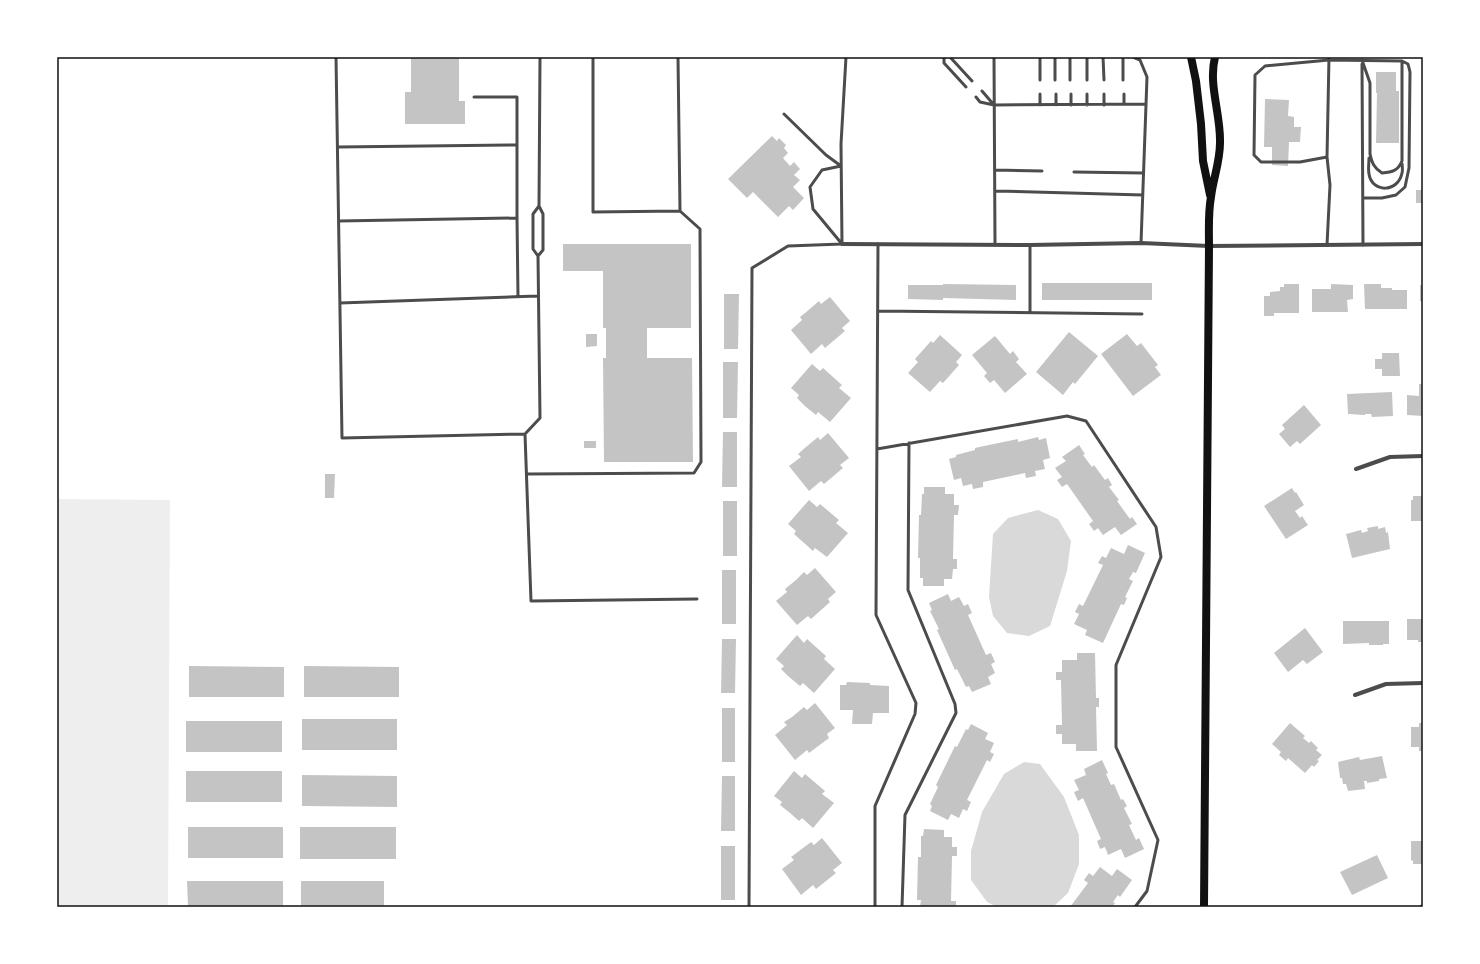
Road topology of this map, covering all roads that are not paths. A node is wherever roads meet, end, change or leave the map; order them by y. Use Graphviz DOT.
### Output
graph roads {
  1 [pos="336,57"];
  2 [pos="540,57"];
  3 [pos="593,57"];
  4 [pos="678,57"];
  5 [pos="846,57"];
  6 [pos="944,57"];
  7 [pos="950,57"];
  8 [pos="994,57"];
  9 [pos="1040,57"];
  10 [pos="1055,57"];
  11 [pos="1070,57"];
  12 [pos="1087,57"];
  13 [pos="1103,57"];
  14 [pos="1123,57"];
  15 [pos="1133,57"];
  16 [pos="1191,57"];
  17 [pos="1215,57"];
  18 [pos="1329,58"];
  19 [pos="1346,58"];
  20 [pos="1362,60"];
  21 [pos="1402,61"];
  22 [pos="1040,80"];
  23 [pos="1056,80"];
  24 [pos="1070,80"];
  25 [pos="1087,80"];
  26 [pos="1104,80"];
  27 [pos="1123,80"];
  28 [pos="972,81"];
  29 [pos="966,87"];
  30 [pos="982,91"];
  31 [pos="1040,94"];
  32 [pos="1056,94"];
  33 [pos="1070,94"];
  34 [pos="1087,94"];
  35 [pos="1104,94"];
  36 [pos="1124,94"];
  37 [pos="474,97"];
  38 [pos="976,97"];
  39 [pos="1124,104"];
  40 [pos="1146,104"];
  41 [pos="994,105"];
  42 [pos="1040,105"];
  43 [pos="1056,105"];
  44 [pos="1071,105"];
  45 [pos="1087,105"];
  46 [pos="1104,105"];
  47 [pos="784,114"];
  48 [pos="517,145"];
  49 [pos="338,147"];
  50 [pos="1370,154"];
  51 [pos="1327,156"];
  52 [pos="1402,161"];
  53 [pos="841,166"];
  54 [pos="995,170"];
  55 [pos="1042,171"];
  56 [pos="1074,172"];
  57 [pos="1144,173"];
  58 [pos="995,191"];
  59 [pos="1143,195"];
  60 [pos="1210,198"];
  61 [pos="1363,198"];
  62 [pos="539,206"];
  63 [pos="680,211"];
  64 [pos="517,218"];
  65 [pos="339,221"];
  66 [pos="1141,243"];
  67 [pos="842,244"];
  68 [pos="878,244"];
  69 [pos="1423,244"];
  70 [pos="995,245"];
  71 [pos="1030,245"];
  72 [pos="1327,245"];
  73 [pos="1363,245"];
  74 [pos="1209,246"];
  75 [pos="538,256"];
  76 [pos="538,296"];
  77 [pos="518,297"];
  78 [pos="340,303"];
  79 [pos="878,311"];
  80 [pos="1030,312"];
  81 [pos="1142,314"];
  82 [pos="525,434"];
  83 [pos="909,443"];
  84 [pos="877,449"];
  85 [pos="1423,456"];
  86 [pos="1356,469"];
  87 [pos="527,474"];
  88 [pos="697,599"];
  89 [pos="1423,683"];
  90 [pos="1355,695"];
  91 [pos="749,907"];
  92 [pos="875,907"];
  93 [pos="902,907"];
  94 [pos="1135,907"];
  95 [pos="1204,907"];
  1 -- 49 [label="lane"];
  2 -- 62 [label="lane"];
  3 -- 63 [label="lane"];
  4 -- 63 [label="lane"];
  5 -- 53 [label="lane"];
  6 -- 29 [label="lane"];
  7 -- 28 [label="lane"];
  8 -- 41 [label="lane"];
  9 -- 22 [label="lane"];
  10 -- 23 [label="lane"];
  11 -- 24 [label="lane"];
  12 -- 25 [label="lane"];
  13 -- 26 [label="lane"];
  14 -- 27 [label="lane"];
  15 -- 40 [label="lane"];
  16 -- 60 [label="main road"];
  17 -- 60 [label="main road"];
  18 -- 19 [label="lane"];
  18 -- 51 [label="lane"];
  18 -- 51 [label="lane"];
  19 -- 20 [label="lane"];
  20 -- 21 [label="lane"];
  20 -- 50 [label="lane"];
  20 -- 61 [label="lane"];
  21 -- 52 [label="lane"];
  21 -- 61 [label="lane"];
  30 -- 41 [label="lane"];
  31 -- 42 [label="lane"];
  32 -- 43 [label="lane"];
  33 -- 44 [label="lane"];
  34 -- 45 [label="lane"];
  35 -- 46 [label="lane"];
  36 -- 39 [label="lane"];
  37 -- 48 [label="lane"];
  38 -- 41 [label="lane"];
  39 -- 40 [label="lane"];
  39 -- 46 [label="lane"];
  40 -- 57 [label="lane"];
  41 -- 42 [label="lane"];
  41 -- 54 [label="lane"];
  42 -- 43 [label="lane"];
  43 -- 44 [label="lane"];
  44 -- 45 [label="lane"];
  45 -- 46 [label="lane"];
  47 -- 53 [label="lane"];
  48 -- 49 [label="lane"];
  48 -- 64 [label="lane"];
  49 -- 65 [label="lane"];
  50 -- 52 [label="lane"];
  50 -- 52 [label="lane"];
  51 -- 72 [label="lane"];
  53 -- 67 [label="lane"];
  53 -- 67 [label="lane"];
  54 -- 55 [label="lane"];
  54 -- 58 [label="lane"];
  56 -- 57 [label="lane"];
  57 -- 59 [label="lane"];
  58 -- 59 [label="lane"];
  58 -- 70 [label="lane"];
  59 -- 66 [label="lane"];
  60 -- 74 [label="main road"];
  61 -- 73 [label="lane"];
  62 -- 75 [label="lane"];
  62 -- 75 [label="lane"];
  63 -- 87 [label="lane"];
  64 -- 65 [label="lane"];
  64 -- 77 [label="lane"];
  65 -- 78 [label="lane"];
  66 -- 71 [label="street"];
  66 -- 74 [label="street"];
  67 -- 68 [label="street"];
  67 -- 91 [label="lane"];
  68 -- 70 [label="street"];
  68 -- 79 [label="lane"];
  69 -- 73 [label="street"];
  70 -- 71 [label="street"];
  71 -- 80 [label="lane"];
  72 -- 73 [label="street"];
  72 -- 74 [label="street"];
  74 -- 95 [label="main road"];
  75 -- 76 [label="lane"];
  76 -- 77 [label="lane"];
  76 -- 82 [label="lane"];
  77 -- 78 [label="lane"];
  78 -- 82 [label="lane"];
  79 -- 80 [label="lane"];
  79 -- 84 [label="lane"];
  80 -- 81 [label="lane"];
  82 -- 87 [label="lane"];
  83 -- 84 [label="lane"];
  83 -- 93 [label="lane"];
  83 -- 94 [label="lane"];
  84 -- 92 [label="lane"];
  85 -- 86 [label="street"];
  87 -- 88 [label="lane"];
  89 -- 90 [label="street"];
}
